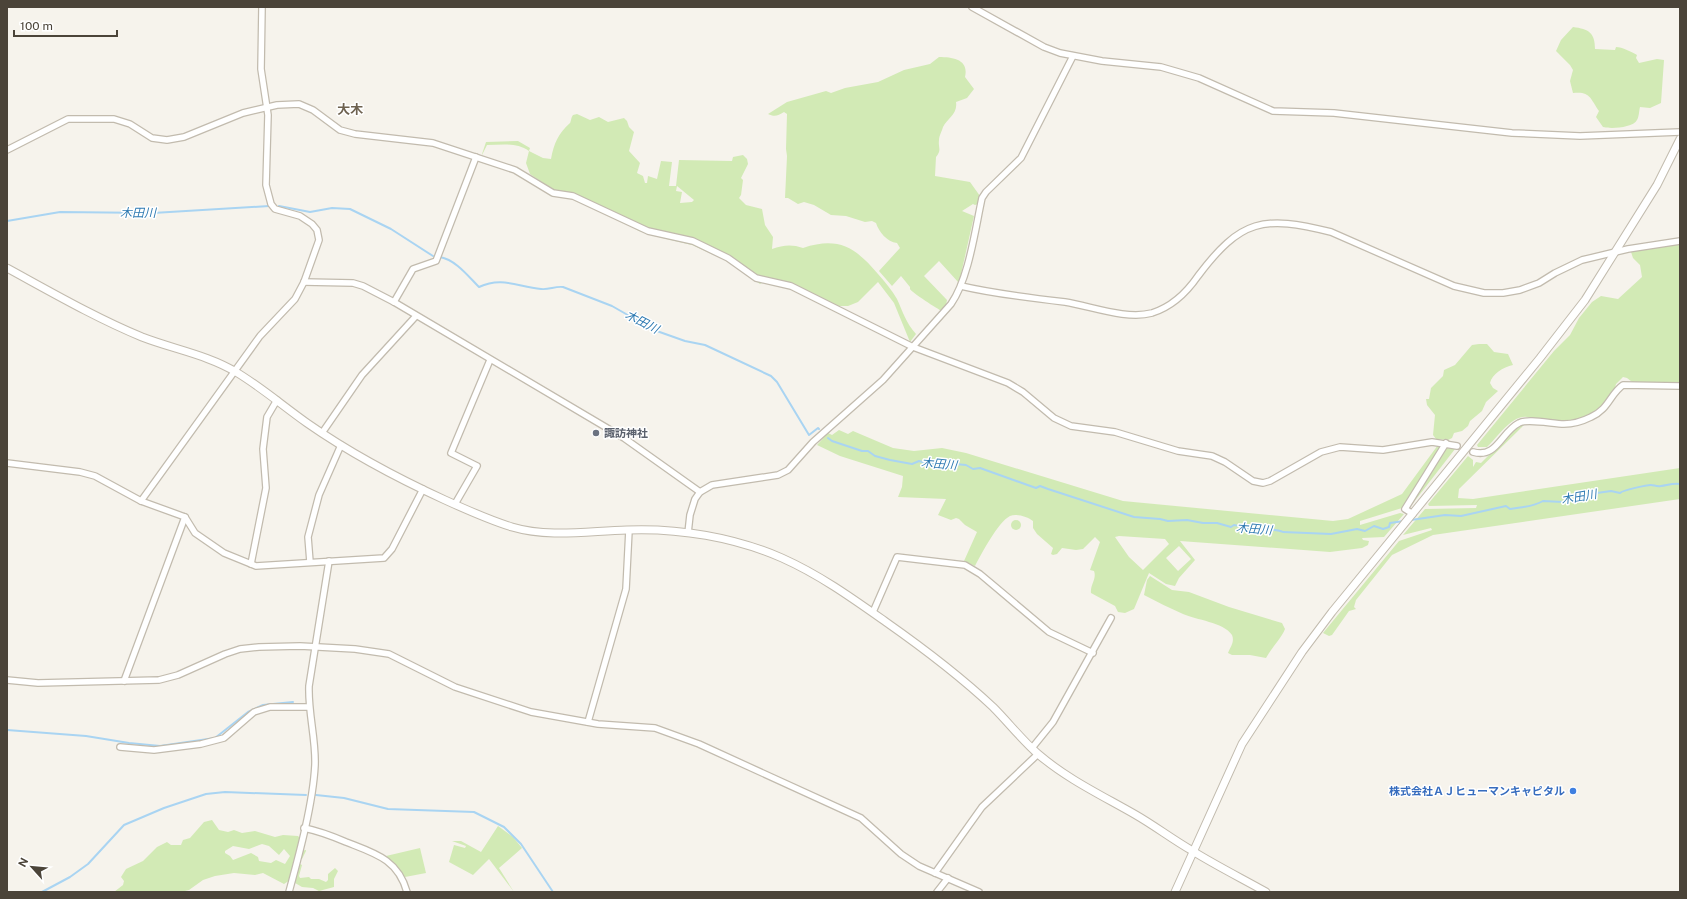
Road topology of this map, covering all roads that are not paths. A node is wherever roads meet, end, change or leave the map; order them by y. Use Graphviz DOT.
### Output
graph roads {
  1 [pos="262,7"];
  2 [pos="972,7"];
  3 [pos="1073,56"];
  4 [pos="267,107"];
  5 [pos="1680,132"];
  6 [pos="1680,139"];
  7 [pos="7,150"];
  8 [pos="476,157"];
  9 [pos="1680,241"];
  10 [pos="1617,252"];
  11 [pos="7,268"];
  12 [pos="304,282"];
  13 [pos="960,286"];
  14 [pos="394,302"];
  15 [pos="416,316"];
  16 [pos="913,347"];
  17 [pos="490,360"];
  18 [pos="235,372"];
  19 [pos="1680,386"];
  20 [pos="276,400"];
  21 [pos="322,433"];
  22 [pos="1446,443"];
  23 [pos="341,445"];
  24 [pos="1457,446"];
  25 [pos="1473,452"];
  26 [pos="7,463"];
  27 [pos="423,489"];
  28 [pos="700,492"];
  29 [pos="140,500"];
  30 [pos="455,504"];
  31 [pos="1412,514"];
  32 [pos="186,517"];
  33 [pos="629,530"];
  34 [pos="688,533"];
  35 [pos="329,561"];
  36 [pos="310,562"];
  37 [pos="251,564"];
  38 [pos="873,612"];
  39 [pos="1111,618"];
  40 [pos="314,646"];
  41 [pos="1093,653"];
  42 [pos="7,680"];
  43 [pos="124,681"];
  44 [pos="308,707"];
  45 [pos="588,722"];
  46 [pos="120,747"];
  47 [pos="1032,748"];
  48 [pos="1038,754"];
  49 [pos="304,828"];
  50 [pos="1193,852"];
  51 [pos="935,873"];
  52 [pos="948,878"];
  53 [pos="289,892"];
  54 [pos="407,892"];
  55 [pos="936,892"];
  56 [pos="978,892"];
  57 [pos="1175,892"];
  58 [pos="1266,892"];
  1 -- 4 [label="street"];
  2 -- 3 [label="street"];
  3 -- 5 [label="street"];
  3 -- 13 [label="street"];
  4 -- 7 [label="street"];
  4 -- 8 [label="street"];
  4 -- 12 [label="street"];
  6 -- 10 [label="street"];
  8 -- 14 [label="street"];
  8 -- 16 [label="street"];
  9 -- 10 [label="street"];
  10 -- 13 [label="street"];
  10 -- 31 [label="street"];
  11 -- 18 [label="street"];
  12 -- 14 [label="street"];
  12 -- 18 [label="street"];
  13 -- 16 [label="street"];
  14 -- 15 [label="street"];
  15 -- 17 [label="street"];
  15 -- 21 [label="street"];
  16 -- 22 [label="street"];
  16 -- 28 [label="street"];
  17 -- 28 [label="street"];
  17 -- 30 [label="street"];
  18 -- 20 [label="street"];
  18 -- 29 [label="street"];
  19 -- 25 [label="street"];
  20 -- 21 [label="street"];
  20 -- 37 [label="street"];
  21 -- 23 [label="street"];
  22 -- 24 [label="street"];
  22 -- 31 [label="street"];
  23 -- 27 [label="street"];
  23 -- 36 [label="street"];
  26 -- 29 [label="street"];
  27 -- 30 [label="street"];
  27 -- 35 [label="street"];
  28 -- 34 [label="street"];
  29 -- 32 [label="street"];
  30 -- 33 [label="street"];
  31 -- 50 [label="street"];
  32 -- 37 [label="street"];
  32 -- 43 [label="street"];
  33 -- 34 [label="street"];
  33 -- 45 [label="street"];
  34 -- 38 [label="street"];
  35 -- 36 [label="street"];
  35 -- 40 [label="street"];
  36 -- 37 [label="street"];
  38 -- 41 [label="street"];
  38 -- 47 [label="street"];
  39 -- 41 [label="street"];
  40 -- 43 [label="street"];
  40 -- 44 [label="street"];
  40 -- 45 [label="street"];
  41 -- 47 [label="street"];
  42 -- 43 [label="street"];
  44 -- 46 [label="street"];
  44 -- 49 [label="street"];
  45 -- 51 [label="street"];
  47 -- 48 [label="street"];
  48 -- 50 [label="street"];
  48 -- 51 [label="street"];
  49 -- 53 [label="street"];
  49 -- 54 [label="street"];
  50 -- 57 [label="street"];
  50 -- 58 [label="street"];
  51 -- 52 [label="street"];
  52 -- 55 [label="street"];
  52 -- 56 [label="street"];
}
